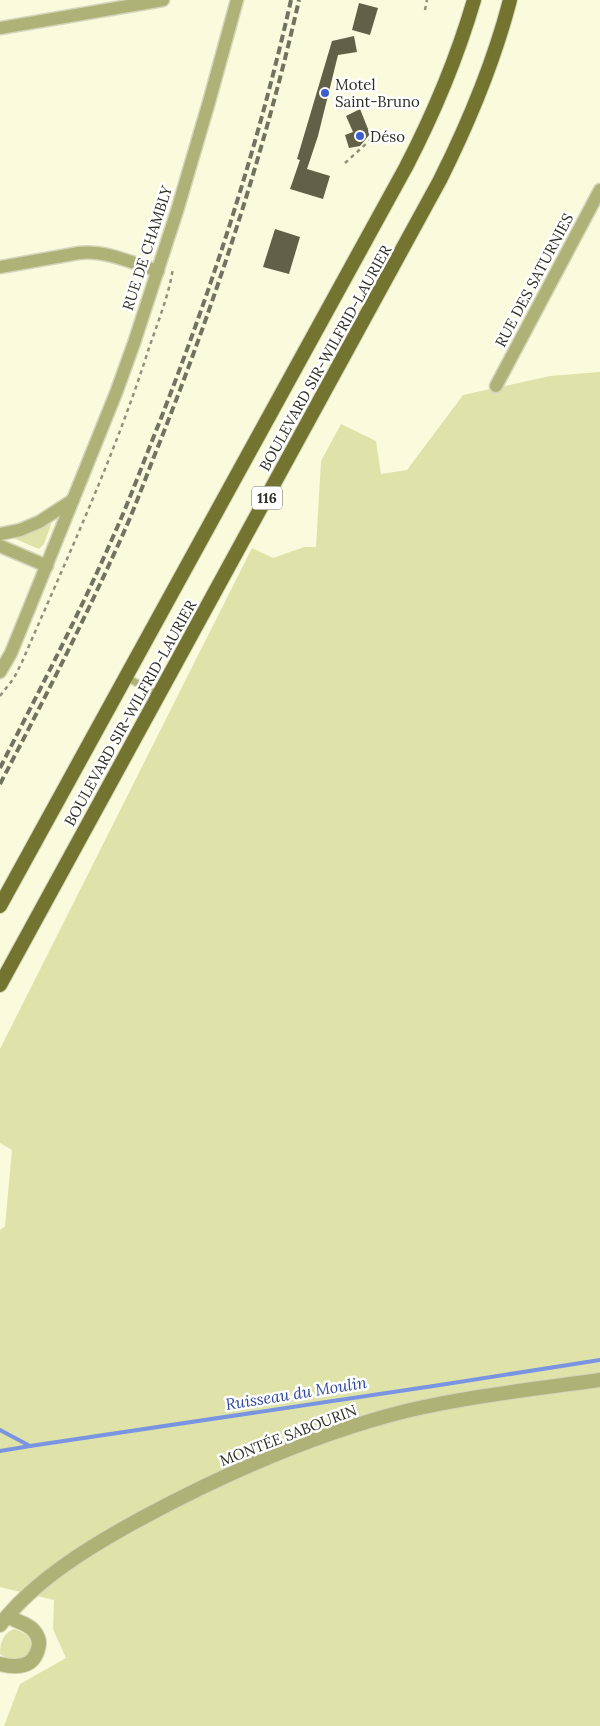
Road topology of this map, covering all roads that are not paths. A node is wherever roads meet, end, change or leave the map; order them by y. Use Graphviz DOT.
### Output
graph roads {
  1 [pos="163,0"];
  2 [pos="236,0"];
  3 [pos="474,0"];
  4 [pos="510,0"];
  5 [pos="0,28"];
  6 [pos="600,190"];
  7 [pos="0,267"];
  8 [pos="158,271"];
  9 [pos="496,386"];
  10 [pos="73,500"];
  11 [pos="0,534"];
  12 [pos="0,546"];
  13 [pos="47,566"];
  14 [pos="0,672"];
  15 [pos="126,676"];
  16 [pos="159,695"];
  17 [pos="0,906"];
  18 [pos="0,985"];
  19 [pos="600,1380"];
  20 [pos="4,1621"];
  21 [pos="0,1664"];
  1 -- 5 [label="street"];
  2 -- 8 [label="street, RUE DE CHAMBLY"];
  3 -- 15 [label="main road, BOULEVARD SIR-WILFRID-LAURIER / 116"];
  4 -- 16 [label="main road, BOULEVARD SIR-WILFRID-LAURIER / 116"];
  6 -- 9 [label="street, RUE DES SATURNIES"];
  7 -- 8 [label="street"];
  8 -- 10 [label="street, RUE DE CHAMBLY"];
  10 -- 11 [label="street"];
  10 -- 13 [label="street, RUE DE CHAMBLY"];
  12 -- 13 [label="street"];
  13 -- 14 [label="street, RUE DE CHAMBLY"];
  15 -- 16 [label="lane"];
  15 -- 17 [label="main road, BOULEVARD SIR-WILFRID-LAURIER / 116"];
  16 -- 18 [label="main road, BOULEVARD SIR-WILFRID-LAURIER / 116"];
  19 -- 20 [label="street, MONTÉE SABOURIN"];
  20 -- 21 [label="street"];
}
